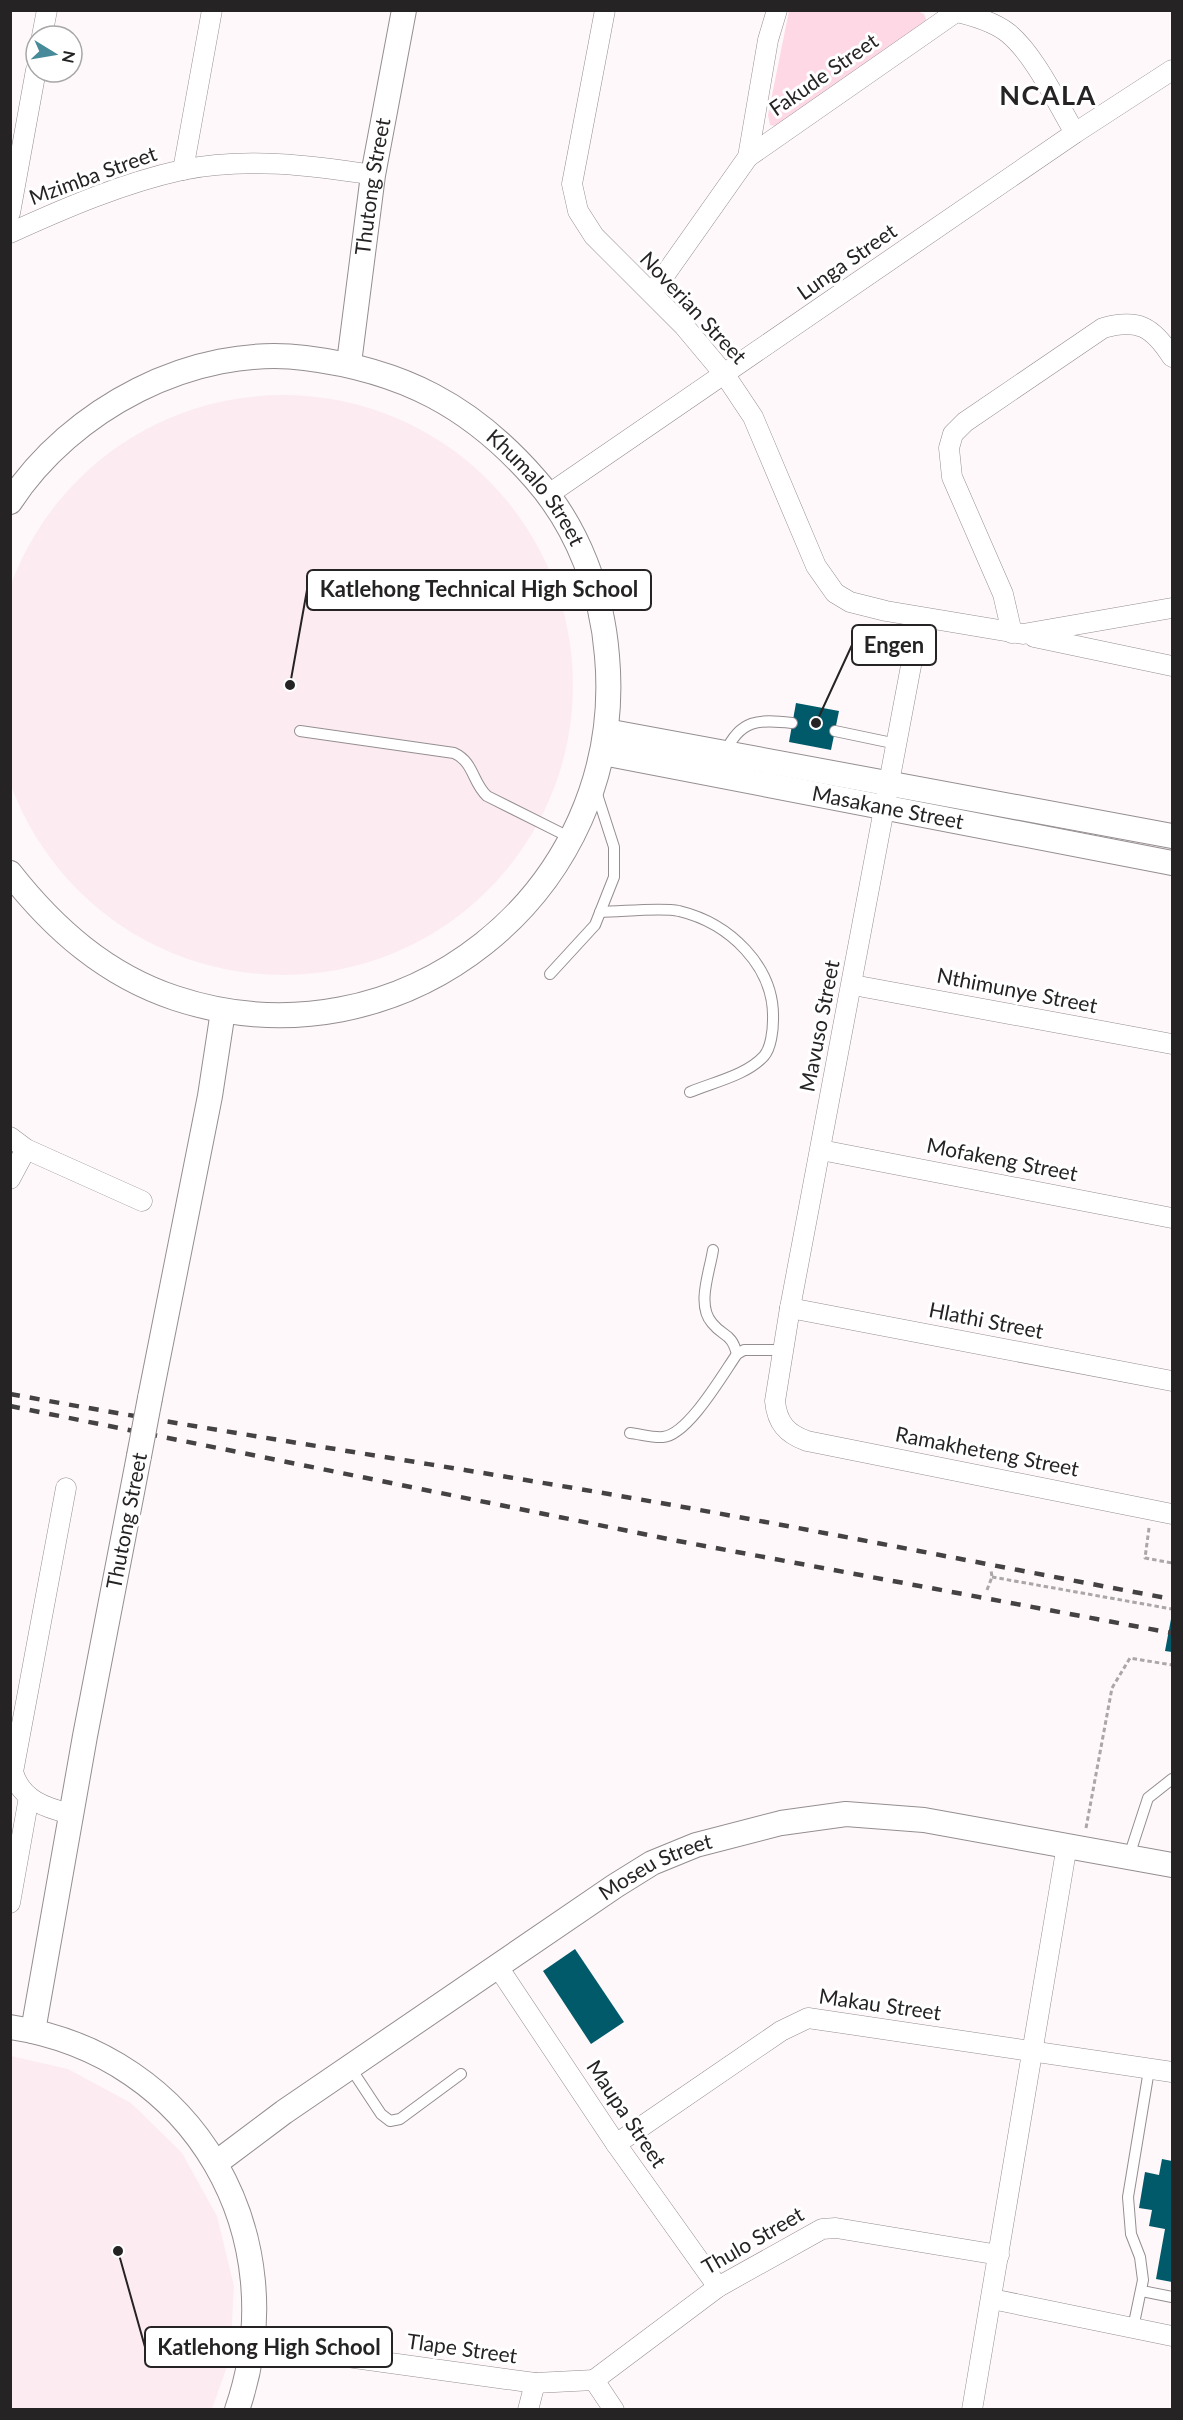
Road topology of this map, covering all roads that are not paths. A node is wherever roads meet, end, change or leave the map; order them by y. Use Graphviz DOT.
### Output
graph roads {
  1 [pos="212,10"];
  2 [pos="404,10"];
  3 [pos="605,10"];
  4 [pos="777,10"];
  5 [pos="952,11"];
  6 [pos="1173,70"];
  7 [pos="33,84"];
  8 [pos="1075,133"];
  9 [pos="748,157"];
  10 [pos="183,170"];
  11 [pos="373,176"];
  12 [pos="10,213"];
  13 [pos="10,234"];
  14 [pos="652,293"];
  15 [pos="1173,357"];
  16 [pos="349,363"];
  17 [pos="725,375"];
  18 [pos="549,494"];
  19 [pos="10,502"];
  20 [pos="1173,608"];
  21 [pos="920,618"];
  22 [pos="1018,633"];
  23 [pos="1173,666"];
  24 [pos="792,723"];
  25 [pos="300,731"];
  26 [pos="835,731"];
  27 [pos="605,742"];
  28 [pos="897,744"];
  29 [pos="725,753"];
  30 [pos="890,784"];
  31 [pos="594,785"];
  32 [pos="885,809"];
  33 [pos="1173,836"];
  34 [pos="572,839"];
  35 [pos="1173,863"];
  36 [pos="11,874"];
  37 [pos="600,912"];
  38 [pos="550,974"];
  39 [pos="853,985"];
  40 [pos="223,1011"];
  41 [pos="1173,1044"];
  42 [pos="690,1092"];
  43 [pos="18,1143"];
  44 [pos="821,1150"];
  45 [pos="10,1179"];
  46 [pos="142,1201"];
  47 [pos="1173,1218"];
  48 [pos="713,1250"];
  49 [pos="790,1308"];
  50 [pos="783,1350"];
  51 [pos="737,1354"];
  52 [pos="1173,1381"];
  53 [pos="630,1433"];
  54 [pos="793,1436"];
  55 [pos="66,1488"];
  56 [pos="1173,1514"];
  57 [pos="1173,1779"];
  58 [pos="28,1797"];
  59 [pos="71,1814"];
  60 [pos="1075,1847"];
  61 [pos="1129,1856"];
  62 [pos="1173,1864"];
  63 [pos="10,1903"];
  64 [pos="498,1967"];
  65 [pos="22,2029"];
  66 [pos="1033,2053"];
  67 [pos="350,2067"];
  68 [pos="1149,2070"];
  69 [pos="1173,2072"];
  70 [pos="460,2074"];
  71 [pos="616,2144"];
  72 [pos="216,2163"];
  73 [pos="999,2255"];
  74 [pos="718,2287"];
  75 [pos="1142,2291"];
  76 [pos="1173,2297"];
  77 [pos="992,2299"];
  78 [pos="1133,2328"];
  79 [pos="1173,2336"];
  80 [pos="253,2344"];
  81 [pos="594,2380"];
  82 [pos="535,2383"];
  83 [pos="237,2409"];
  84 [pos="528,2409"];
  85 [pos="614,2409"];
  86 [pos="972,2409"];
  1 -- 10 [label="street"];
  2 -- 11 [label="street, Thutong Street"];
  3 -- 14 [label="street, Noverian Street"];
  4 -- 9 [label="street, Fakude Street"];
  5 -- 8 [label="street, Fakude Street"];
  5 -- 9 [label="street, Fakude Street"];
  6 -- 8 [label="street, Lunga Street"];
  7 -- 12 [label="street"];
  8 -- 17 [label="street, Lunga Street"];
  9 -- 14 [label="street, Fakude Street"];
  10 -- 11 [label="street, Mzimba Street"];
  10 -- 13 [label="street, Mzimba Street"];
  11 -- 16 [label="street, Thutong Street"];
  14 -- 17 [label="street, Noverian Street"];
  15 -- 22 [label="street"];
  16 -- 18 [label="street, Khumalo Street"];
  16 -- 19 [label="street, Khumalo Street"];
  17 -- 18 [label="street, Lunga Street"];
  17 -- 21 [label="street, Noverian Street"];
  18 -- 27 [label="street, Khumalo Street"];
  20 -- 22 [label="street"];
  21 -- 22 [label="street, Noverian Street"];
  21 -- 28 [label="street, Mavuso Street"];
  22 -- 23 [label="street, Noverian Street"];
  24 -- 29 [label="lane"];
  25 -- 34 [label="lane"];
  26 -- 28 [label="lane"];
  27 -- 29 [label="street, Masakane Street"];
  27 -- 31 [label="street, Khumalo Street"];
  27 -- 32 [label="street, Masakane Street"];
  28 -- 30 [label="street, Mavuso Street"];
  29 -- 30 [label="street, Masakane Street"];
  30 -- 32 [label="street, Mavuso Street"];
  30 -- 33 [label="street, Masakane Street"];
  31 -- 34 [label="street, Khumalo Street"];
  31 -- 37 [label="lane"];
  32 -- 35 [label="street, Masakane Street"];
  32 -- 39 [label="street, Mavuso Street"];
  34 -- 40 [label="street, Khumalo Street"];
  36 -- 40 [label="street, Khumalo Street"];
  37 -- 38 [label="lane"];
  37 -- 42 [label="lane"];
  39 -- 41 [label="street, Nthimunye Street"];
  39 -- 44 [label="street, Mavuso Street"];
  40 -- 59 [label="street, Thutong Street, bridge"];
  43 -- 45 [label="street"];
  43 -- 46 [label="street"];
  44 -- 47 [label="street, Mofakeng Street"];
  44 -- 49 [label="street, Mavuso Street"];
  48 -- 51 [label="lane"];
  49 -- 50 [label="street, Mavuso Street"];
  49 -- 52 [label="street, Hlathi Street"];
  50 -- 51 [label="lane"];
  50 -- 54 [label="street, Mavuso Street"];
  51 -- 53 [label="lane"];
  54 -- 56 [label="street, Ramakheteng Street"];
  55 -- 58 [label="street"];
  57 -- 61 [label="lane"];
  58 -- 59 [label="street"];
  58 -- 63 [label="street"];
  59 -- 65 [label="street, Thutong Street"];
  60 -- 61 [label="street, Moseu Street"];
  60 -- 64 [label="street, Moseu Street"];
  60 -- 66 [label="street"];
  61 -- 62 [label="street, Moseu Street"];
  64 -- 67 [label="street, Moseu Street"];
  64 -- 71 [label="street, Maupa Street"];
  65 -- 72 [label="street"];
  66 -- 68 [label="street, Makau Street"];
  66 -- 71 [label="street, Makau Street"];
  66 -- 73 [label="street"];
  67 -- 70 [label="lane"];
  67 -- 72 [label="street, Moseu Street"];
  68 -- 69 [label="street, Makau Street"];
  68 -- 75 [label="lane"];
  71 -- 74 [label="street, Maupa Street"];
  72 -- 80 [label="street"];
  73 -- 74 [label="street, Thulo Street"];
  73 -- 77 [label="street"];
  74 -- 81 [label="street, Thulo Street"];
  75 -- 76 [label="lane"];
  75 -- 78 [label="lane"];
  77 -- 78 [label="street"];
  77 -- 86 [label="street"];
  78 -- 79 [label="street"];
  80 -- 82 [label="street, Tlape Street"];
  80 -- 83 [label="street"];
  81 -- 82 [label="street, Tlape Street"];
  81 -- 85 [label="street"];
  82 -- 84 [label="street"];
}
